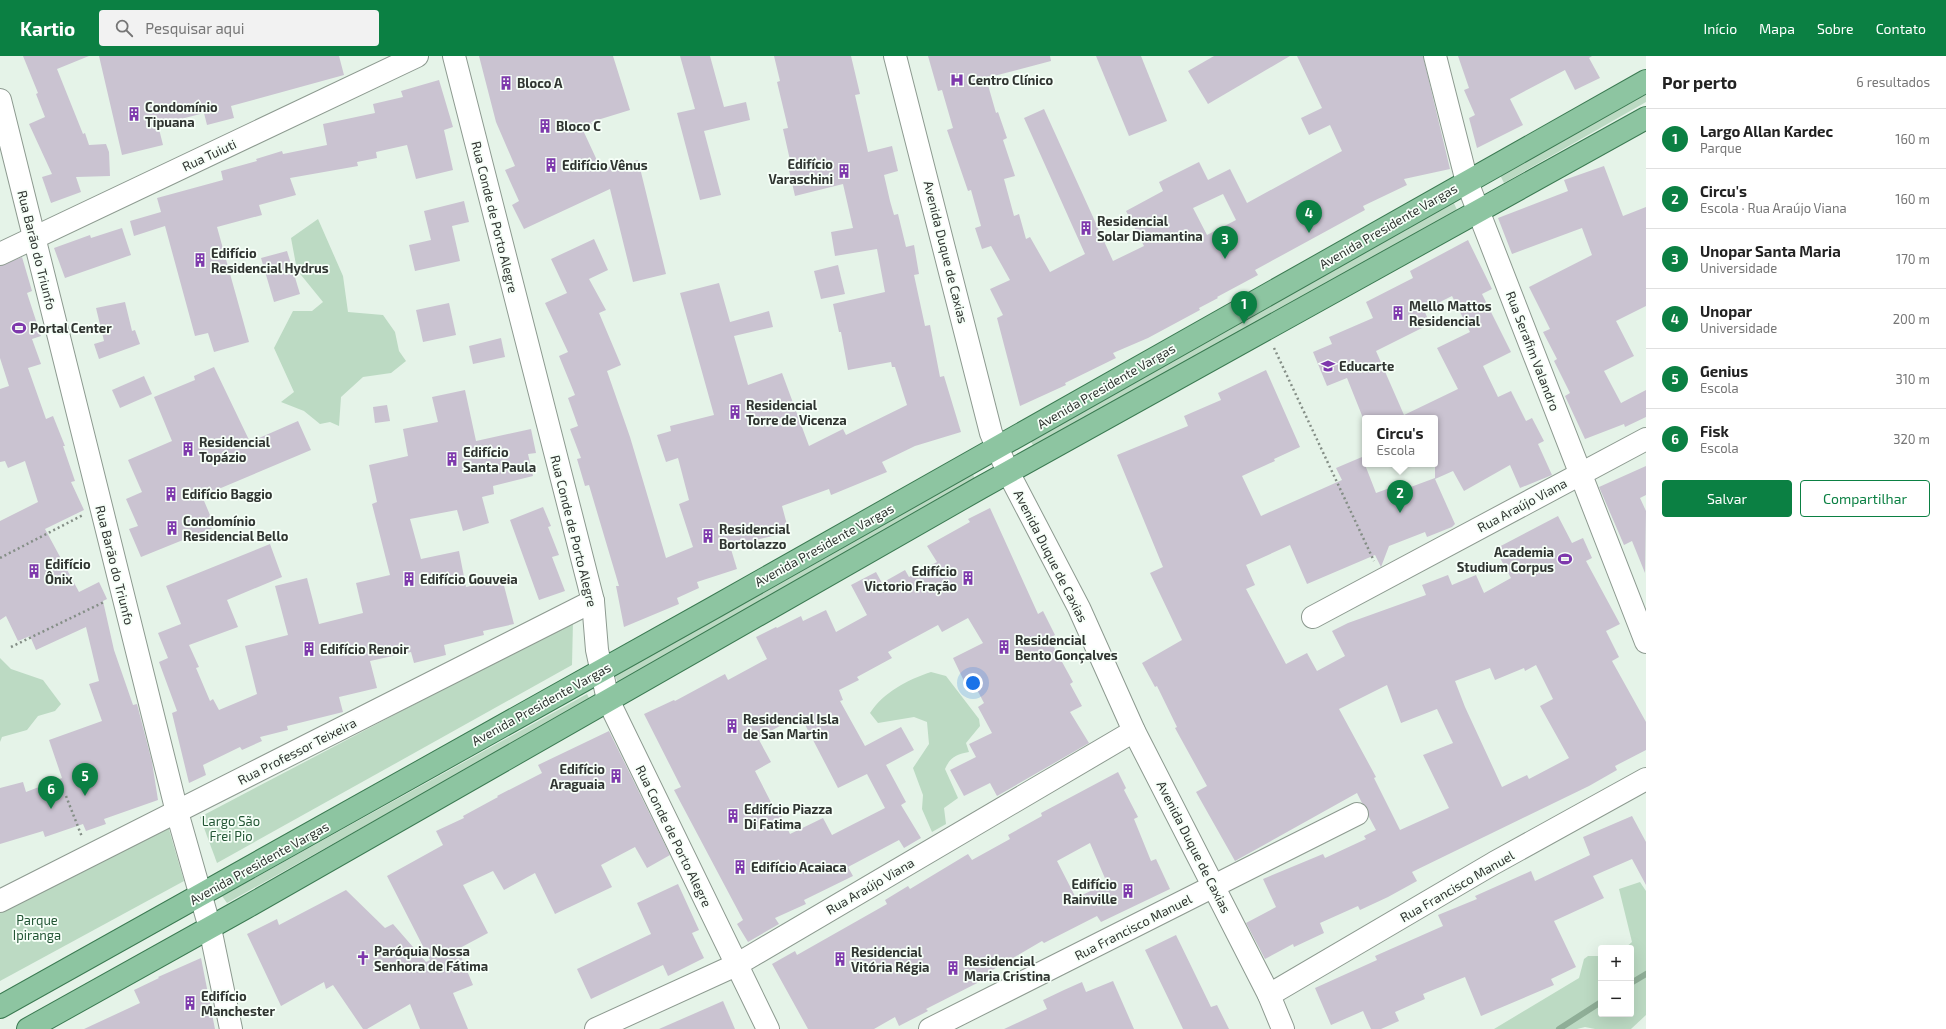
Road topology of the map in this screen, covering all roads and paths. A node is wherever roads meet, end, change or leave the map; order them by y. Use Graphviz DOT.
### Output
graph roads {
  1 [pos="417,56"];
  2 [pos="454,56"];
  3 [pos="895,56"];
  4 [pos="1435,56"];
  5 [pos="1646,81"];
  6 [pos="0,100"];
  7 [pos="1646,118"];
  8 [pos="1467,182"];
  9 [pos="1478,211"];
  10 [pos="34,238"];
  11 [pos="0,254"];
  12 [pos="1265,329"];
  13 [pos="1646,439"];
  14 [pos="997,448"];
  15 [pos="1008,472"];
  16 [pos="1580,474"];
  17 [pos="89,512"];
  18 [pos="0,558"];
  19 [pos="1382,580"];
  20 [pos="110,599"];
  21 [pos="593,601"];
  22 [pos="1313,617"];
  23 [pos="1646,642"];
  24 [pos="11,647"];
  25 [pos="602,670"];
  26 [pos="608,700"];
  27 [pos="1134,731"];
  28 [pos="1646,779"];
  29 [pos="66,796"];
  30 [pos="177,812"];
  31 [pos="1358,814"];
  32 [pos="84,842"];
  33 [pos="1214,886"];
  34 [pos="201,896"];
  35 [pos="0,901"];
  36 [pos="210,928"];
  37 [pos="736,965"];
  38 [pos="1269,995"];
  39 [pos="0,1007"];
  40 [pos="597,1028"];
  41 [pos="28,1029"];
  42 [pos="230,1029"];
  43 [pos="768,1029"];
  44 [pos="930,1029"];
  45 [pos="1283,1029"];
  1 -- 10 [label="street, Rua Tuiuti"];
  2 -- 21 [label="street, Rua Conde de Porto Alegre"];
  3 -- 14 [label="street, Avenida Duque de Caxias"];
  4 -- 8 [label="street, Rua Serafim Valandro"];
  5 -- 8 [label="main road, Avenida Presidente Vargas"];
  6 -- 10 [label="street, Rua Barão do Triunfo"];
  7 -- 9 [label="main road, Avenida Presidente Vargas"];
  8 -- 9 [label="street, Rua Serafim Valandro"];
  8 -- 14 [label="main road, Avenida Presidente Vargas"];
  9 -- 12 [label="main road, Avenida Presidente Vargas"];
  9 -- 16 [label="street, Rua Serafim Valandro"];
  10 -- 11 [label="street, Rua Tuiuti"];
  10 -- 30 [label="street, Rua Barão do Triunfo"];
  12 -- 15 [label="main road, Avenida Presidente Vargas"];
  12 -- 19 [label="path"];
  13 -- 16 [label="street, Rua Araújo Viana"];
  14 -- 15 [label="street, Avenida Duque de Caxias"];
  14 -- 25 [label="main road, Avenida Presidente Vargas"];
  15 -- 26 [label="main road, Avenida Presidente Vargas"];
  15 -- 27 [label="street, Avenida Duque de Caxias"];
  16 -- 19 [label="street, Rua Araújo Viana"];
  16 -- 23 [label="street, Rua Serafim Valandro"];
  17 -- 18 [label="path"];
  19 -- 22 [label="street, Rua Araújo Viana"];
  20 -- 24 [label="path"];
  21 -- 25 [label="street, Rua Conde de Porto Alegre"];
  21 -- 30 [label="street, Rua Professor Teixeira"];
  25 -- 26 [label="street, Rua Conde de Porto Alegre"];
  25 -- 34 [label="main road, Avenida Presidente Vargas"];
  26 -- 36 [label="main road, Avenida Presidente Vargas"];
  26 -- 37 [label="street, Rua Conde de Porto Alegre"];
  27 -- 33 [label="street, Avenida Duque de Caxias"];
  27 -- 37 [label="street, Rua Araújo Viana"];
  28 -- 38 [label="street, Rua Francisco Manuel"];
  29 -- 32 [label="path"];
  30 -- 34 [label="street, Rua Barão do Triunfo"];
  30 -- 35 [label="street, Rua Professor Teixeira"];
  31 -- 33 [label="street, Rua Francisco Manuel"];
  33 -- 38 [label="street, Avenida Duque de Caxias"];
  33 -- 44 [label="street, Rua Francisco Manuel"];
  34 -- 36 [label="street, Rua Barão do Triunfo"];
  34 -- 39 [label="main road, Avenida Presidente Vargas"];
  36 -- 41 [label="main road, Avenida Presidente Vargas"];
  36 -- 42 [label="street, Rua Barão do Triunfo"];
  37 -- 40 [label="street, Rua Araújo Viana"];
  37 -- 43 [label="street, Rua Conde de Porto Alegre"];
  38 -- 45 [label="street, Avenida Duque de Caxias"];
}
